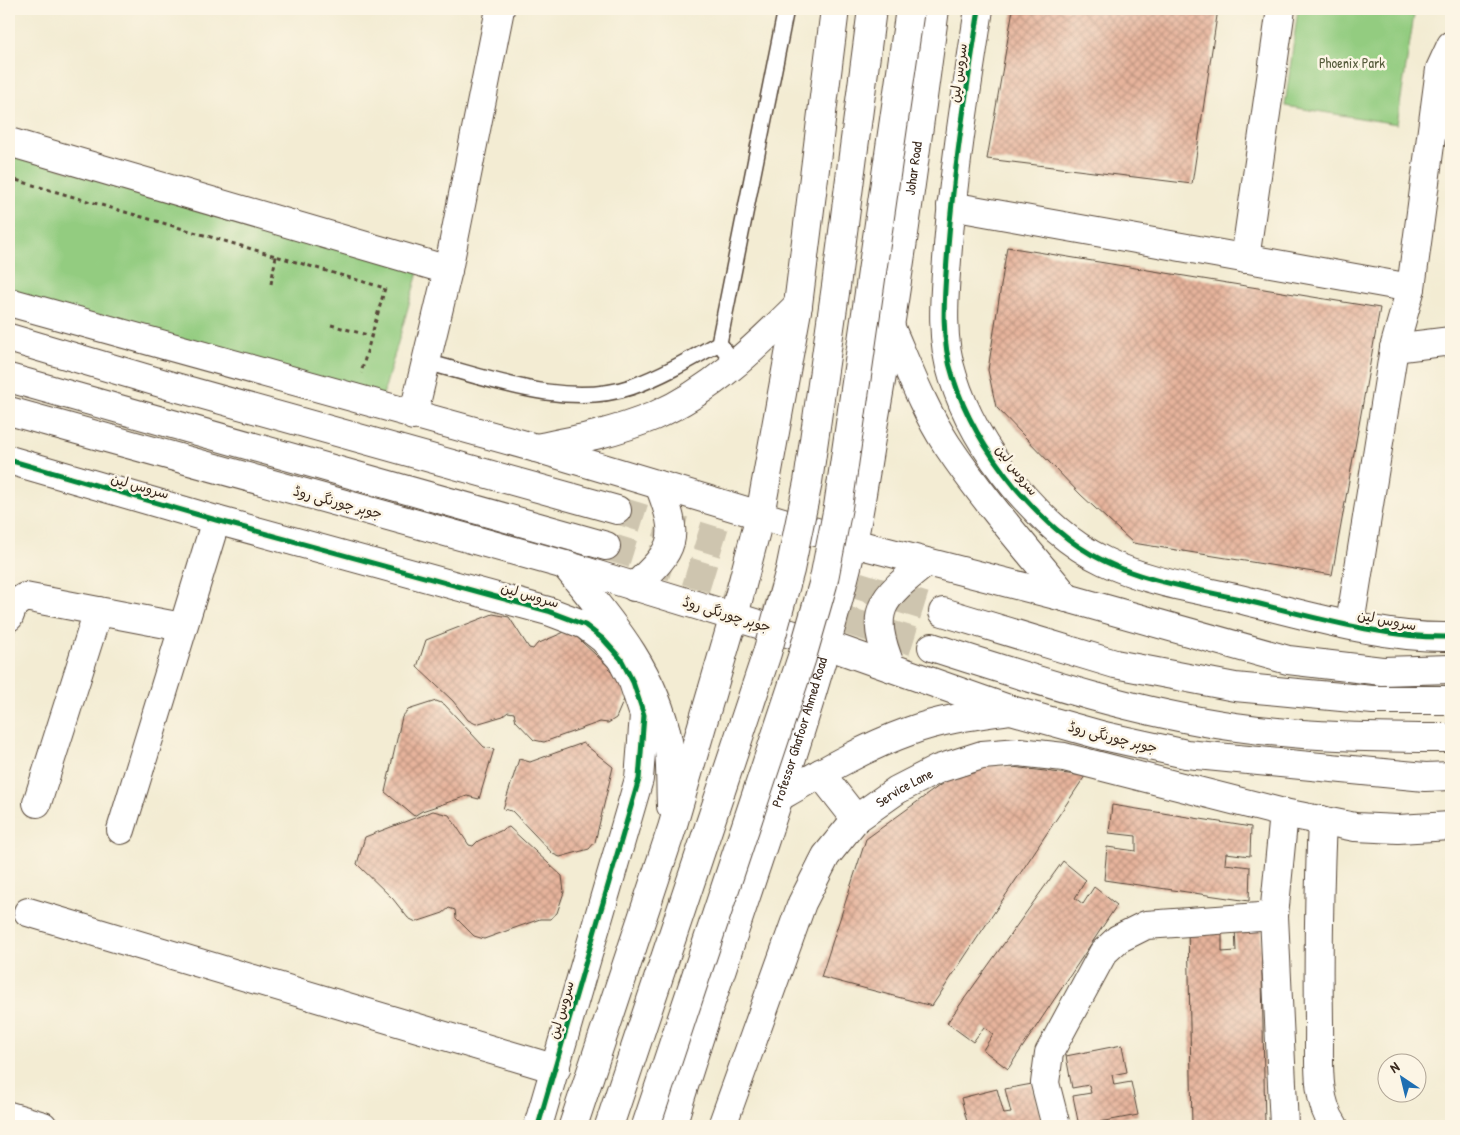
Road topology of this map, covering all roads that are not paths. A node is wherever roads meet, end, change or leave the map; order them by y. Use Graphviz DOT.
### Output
graph roads {
  1 [pos="500,9"];
  2 [pos="786,9"];
  3 [pos="835,9"];
  4 [pos="872,9"];
  5 [pos="910,9"];
  6 [pos="935,9"];
  7 [pos="979,9"];
  8 [pos="1281,9"];
  9 [pos="1451,45"];
  10 [pos="9,142"];
  11 [pos="951,206"];
  12 [pos="1245,259"];
  13 [pos="448,270"];
  14 [pos="1411,288"];
  15 [pos="9,302"];
  16 [pos="798,305"];
  17 [pos="891,328"];
  18 [pos="9,338"];
  19 [pos="1451,341"];
  20 [pos="719,343"];
  21 [pos="1394,348"];
  22 [pos="426,362"];
  23 [pos="736,365"];
  24 [pos="952,376"];
  25 [pos="9,378"];
  26 [pos="916,385"];
  27 [pos="9,411"];
  28 [pos="413,416"];
  29 [pos="536,448"];
  30 [pos="9,460"];
  31 [pos="659,485"];
  32 [pos="617,510"];
  33 [pos="760,516"];
  34 [pos="216,520"];
  35 [pos="852,543"];
  36 [pos="1070,543"];
  37 [pos="606,546"];
  38 [pos="926,564"];
  39 [pos="566,565"];
  40 [pos="1048,575"];
  41 [pos="634,587"];
  42 [pos="1067,598"];
  43 [pos="98,611"];
  44 [pos="943,612"];
  45 [pos="734,616"];
  46 [pos="9,617"];
  47 [pos="593,617"];
  48 [pos="1350,624"];
  49 [pos="182,627"];
  50 [pos="1451,637"];
  51 [pos="827,644"];
  52 [pos="932,647"];
  53 [pos="891,667"];
  54 [pos="1451,669"];
  55 [pos="1451,700"];
  56 [pos="1020,712"];
  57 [pos="1451,738"];
  58 [pos="1019,752"];
  59 [pos="820,773"];
  60 [pos="1451,776"];
  61 [pos="781,796"];
  62 [pos="37,802"];
  63 [pos="1284,813"];
  64 [pos="856,820"];
  65 [pos="1322,820"];
  66 [pos="1451,826"];
  67 [pos="672,828"];
  68 [pos="121,830"];
  69 [pos="28,912"];
  70 [pos="1274,916"];
  71 [pos="556,1069"];
  72 [pos="9,1116"];
  73 [pos="43,1126"];
  74 [pos="538,1126"];
  75 [pos="573,1126"];
  76 [pos="609,1126"];
  77 [pos="646,1126"];
  78 [pos="672,1126"];
  79 [pos="722,1126"];
  80 [pos="1056,1126"];
  81 [pos="1284,1126"];
  82 [pos="1334,1126"];
  1 -- 13 [label="main road"];
  2 -- 20 [label="lane"];
  3 -- 16 [label="main road"];
  4 -- 76 [label="main road, bridge"];
  5 -- 77 [label="main road, bridge"];
  6 -- 17 [label="main road, Johar Road"];
  7 -- 11 [label="main road, سروس لین"];
  8 -- 12 [label="main road"];
  9 -- 14 [label="main road"];
  10 -- 13 [label="main road"];
  11 -- 12 [label="main road"];
  11 -- 24 [label="main road, سروس لین"];
  12 -- 14 [label="main road"];
  13 -- 22 [label="main road"];
  14 -- 21 [label="main road"];
  15 -- 28 [label="main road"];
  16 -- 23 [label="main road"];
  16 -- 33 [label="main road"];
  17 -- 26 [label="main road"];
  17 -- 35 [label="main road, Professor Ghafoor Ahmed Road"];
  18 -- 32 [label="main road"];
  19 -- 21 [label="main road"];
  20 -- 22 [label="lane"];
  20 -- 23 [label="lane"];
  21 -- 48 [label="main road"];
  22 -- 28 [label="main road"];
  23 -- 29 [label="main road"];
  24 -- 26 [label="main road"];
  24 -- 36 [label="main road, سروس لین"];
  25 -- 37 [label="main road"];
  26 -- 40 [label="main road"];
  27 -- 39 [label="main road, جوہر چورنگی روڈ"];
  28 -- 29 [label="main road"];
  29 -- 31 [label="main road"];
  30 -- 34 [label="main road, سروس لین"];
  31 -- 33 [label="main road"];
  31 -- 41 [label="main road"];
  33 -- 35 [label="main road"];
  33 -- 45 [label="main road"];
  34 -- 47 [label="main road, سروس لین"];
  34 -- 49 [label="main road"];
  35 -- 38 [label="main road"];
  35 -- 51 [label="main road, Professor Ghafoor Ahmed Road"];
  36 -- 40 [label="main road"];
  36 -- 48 [label="main road, سروس لین"];
  38 -- 42 [label="main road"];
  38 -- 53 [label="main road"];
  39 -- 41 [label="main road, جوہر چورنگی روڈ"];
  39 -- 47 [label="main road"];
  40 -- 42 [label="main road"];
  41 -- 45 [label="main road, جوہر چورنگی روڈ"];
  42 -- 54 [label="main road"];
  43 -- 46 [label="main road"];
  43 -- 49 [label="main road"];
  43 -- 62 [label="main road"];
  44 -- 55 [label="main road"];
  45 -- 51 [label="main road, جوہر چورنگی روڈ"];
  45 -- 67 [label="main road"];
  47 -- 67 [label="main road"];
  47 -- 71 [label="main road, سروس لین"];
  48 -- 50 [label="main road, سروس لین"];
  49 -- 68 [label="main road"];
  51 -- 53 [label="main road, جوہر چورنگی روڈ"];
  51 -- 61 [label="main road, Professor Ghafoor Ahmed Road"];
  52 -- 57 [label="main road"];
  53 -- 56 [label="main road, جوہر چورنگی روڈ"];
  56 -- 58 [label="main road"];
  56 -- 59 [label="main road"];
  56 -- 60 [label="main road, جوہر چورنگی روڈ"];
  58 -- 63 [label="main road, Service Lane"];
  58 -- 64 [label="main road, Service Lane"];
  59 -- 61 [label="main road"];
  59 -- 64 [label="main road"];
  61 -- 78 [label="main road, Professor Ghafoor Ahmed Road"];
  63 -- 65 [label="main road, Service Lane"];
  63 -- 70 [label="main road"];
  64 -- 79 [label="main road, Service Lane"];
  65 -- 66 [label="main road, Service Lane"];
  65 -- 82 [label="main road"];
  67 -- 75 [label="main road"];
  69 -- 71 [label="main road"];
  70 -- 80 [label="main road"];
  70 -- 81 [label="main road"];
  71 -- 74 [label="main road, سروس لین"];
  72 -- 73 [label="main road"];
}
